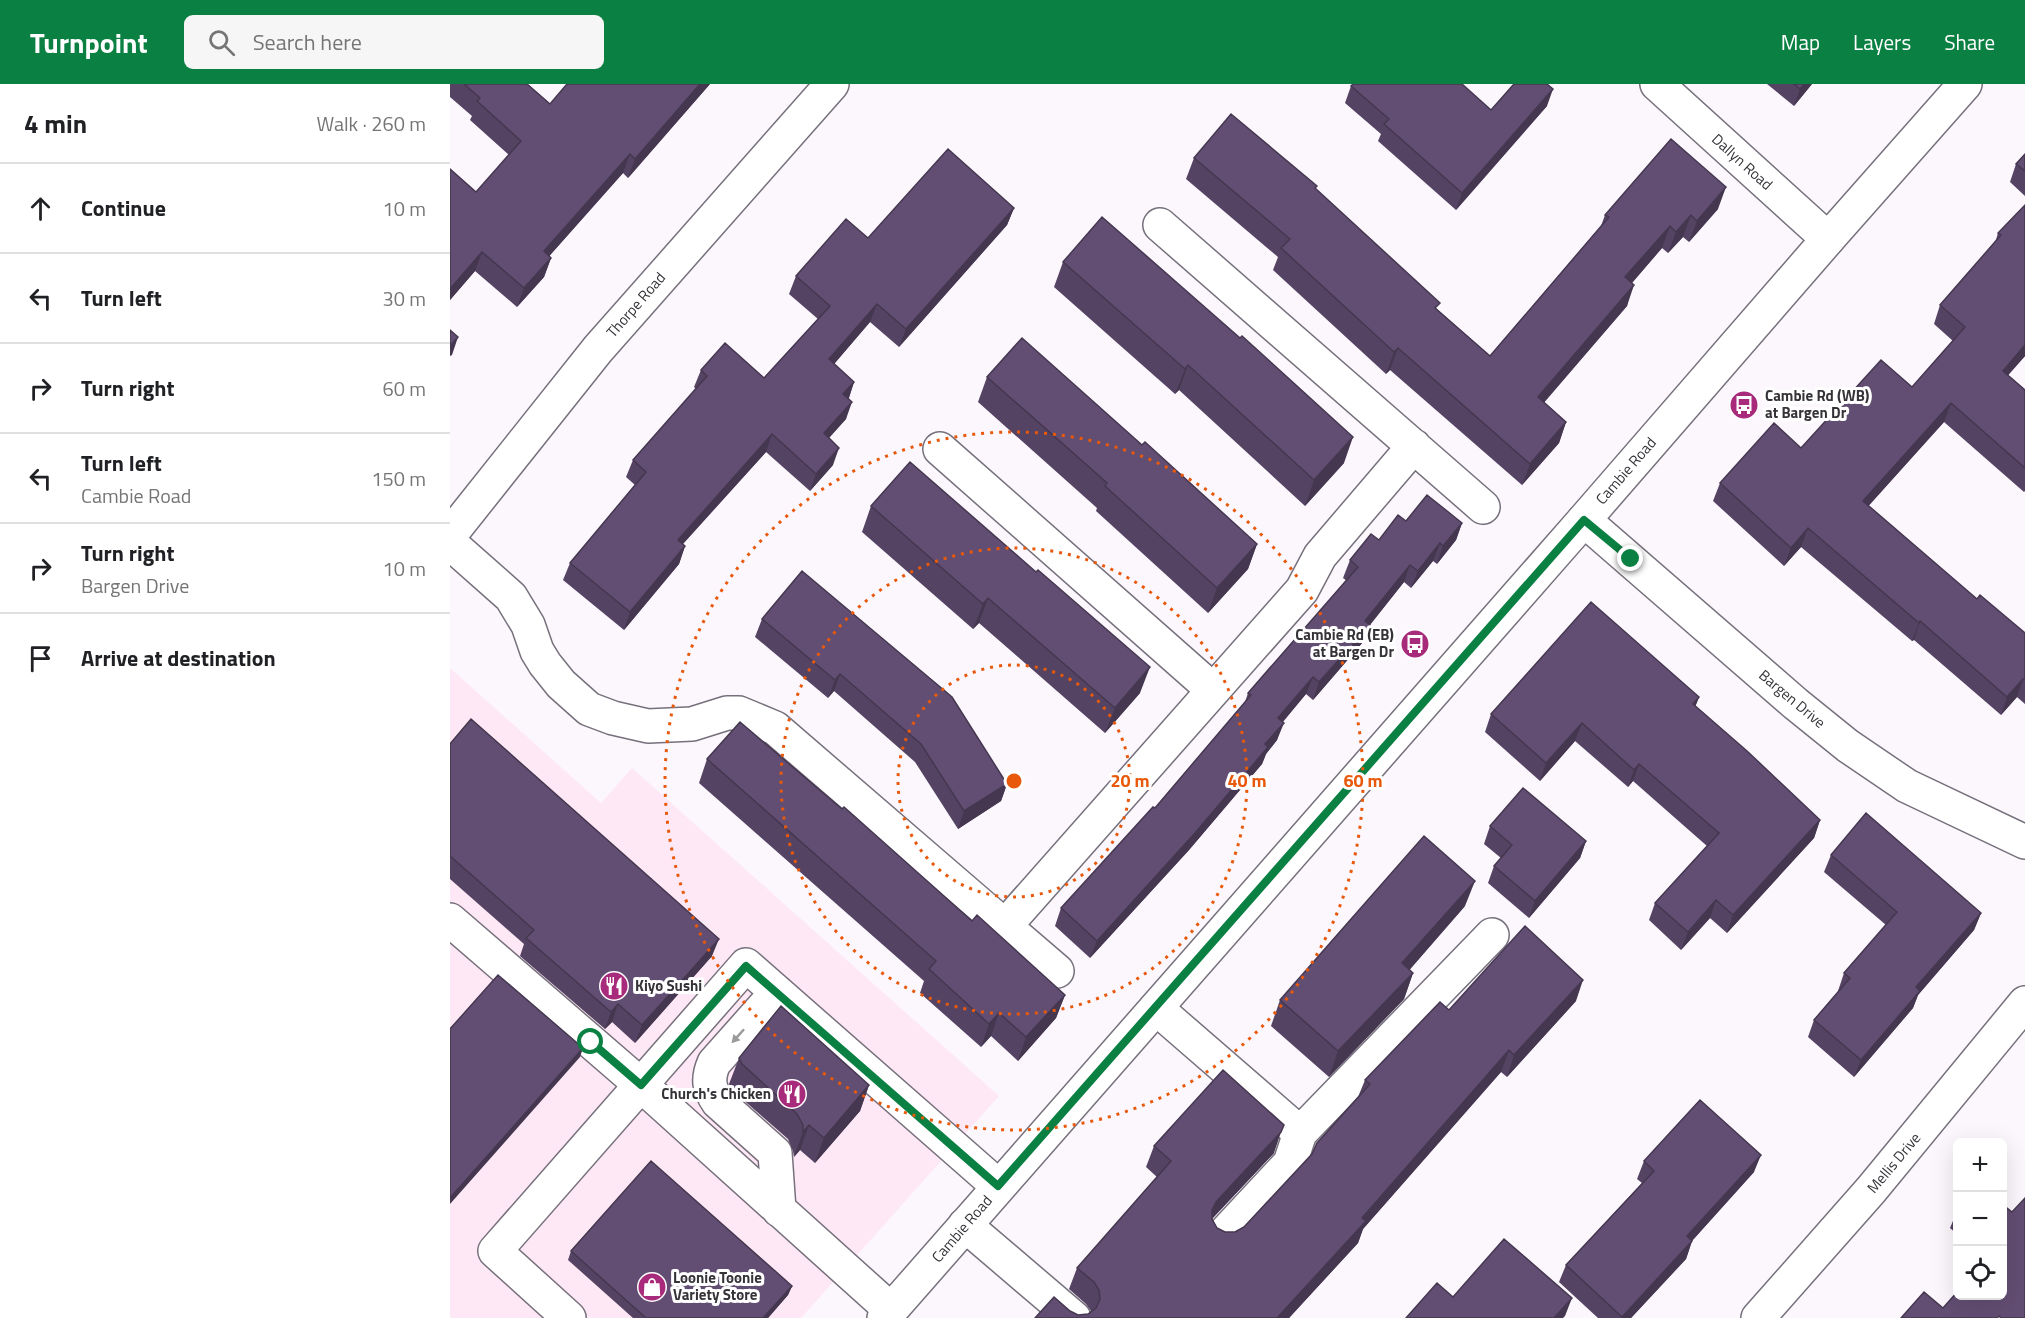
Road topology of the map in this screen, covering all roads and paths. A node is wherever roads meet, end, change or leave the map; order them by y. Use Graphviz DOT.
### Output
graph roads {
  1 [pos="832,84"];
  2 [pos="1657,84"];
  3 [pos="1965,84"];
  4 [pos="1160,225"];
  5 [pos="1828,239"];
  6 [pos="1414,446"];
  7 [pos="940,449"];
  8 [pos="1483,507"];
  9 [pos="1584,520"];
  10 [pos="450,535"];
  11 [pos="450,543"];
  12 [pos="1213,690"];
  13 [pos="2025,842"];
  14 [pos="450,920"];
  15 [pos="1005,926"];
  16 [pos="1492,935"];
  17 [pos="1057,971"];
  18 [pos="777,992"];
  19 [pos="2025,1003"];
  20 [pos="1156,1008"];
  21 [pos="641,1085"];
  22 [pos="1300,1133"];
  23 [pos="998,1186"];
  24 [pos="779,1210"];
  25 [pos="965,1225"];
  26 [pos="1222,1236"];
  27 [pos="887,1314"];
  28 [pos="569,1318"];
  29 [pos="1074,1318"];
  30 [pos="1758,1318"];
  1 -- 10 [label="street, Thorpe Road"];
  2 -- 5 [label="street, Dallyn Road"];
  3 -- 5 [label="street, Cambie Road"];
  4 -- 6 [label="street"];
  5 -- 9 [label="street, Cambie Road"];
  6 -- 8 [label="street"];
  6 -- 12 [label="street"];
  7 -- 12 [label="street"];
  9 -- 13 [label="street, Bargen Drive"];
  9 -- 20 [label="street, Cambie Road"];
  11 -- 15 [label="street"];
  12 -- 15 [label="street"];
  14 -- 21 [label="street"];
  15 -- 17 [label="street"];
  16 -- 22 [label="street"];
  18 -- 21 [label="street"];
  18 -- 23 [label="street"];
  18 -- 24 [label="street, one-way"];
  19 -- 30 [label="street, Mellis Drive"];
  20 -- 22 [label="street"];
  20 -- 23 [label="street, Cambie Road"];
  21 -- 24 [label="street"];
  21 -- 28 [label="street"];
  22 -- 26 [label="street"];
  23 -- 25 [label="street, Cambie Road"];
  24 -- 27 [label="street"];
  25 -- 27 [label="street, Cambie Road"];
  25 -- 29 [label="street"];
}
